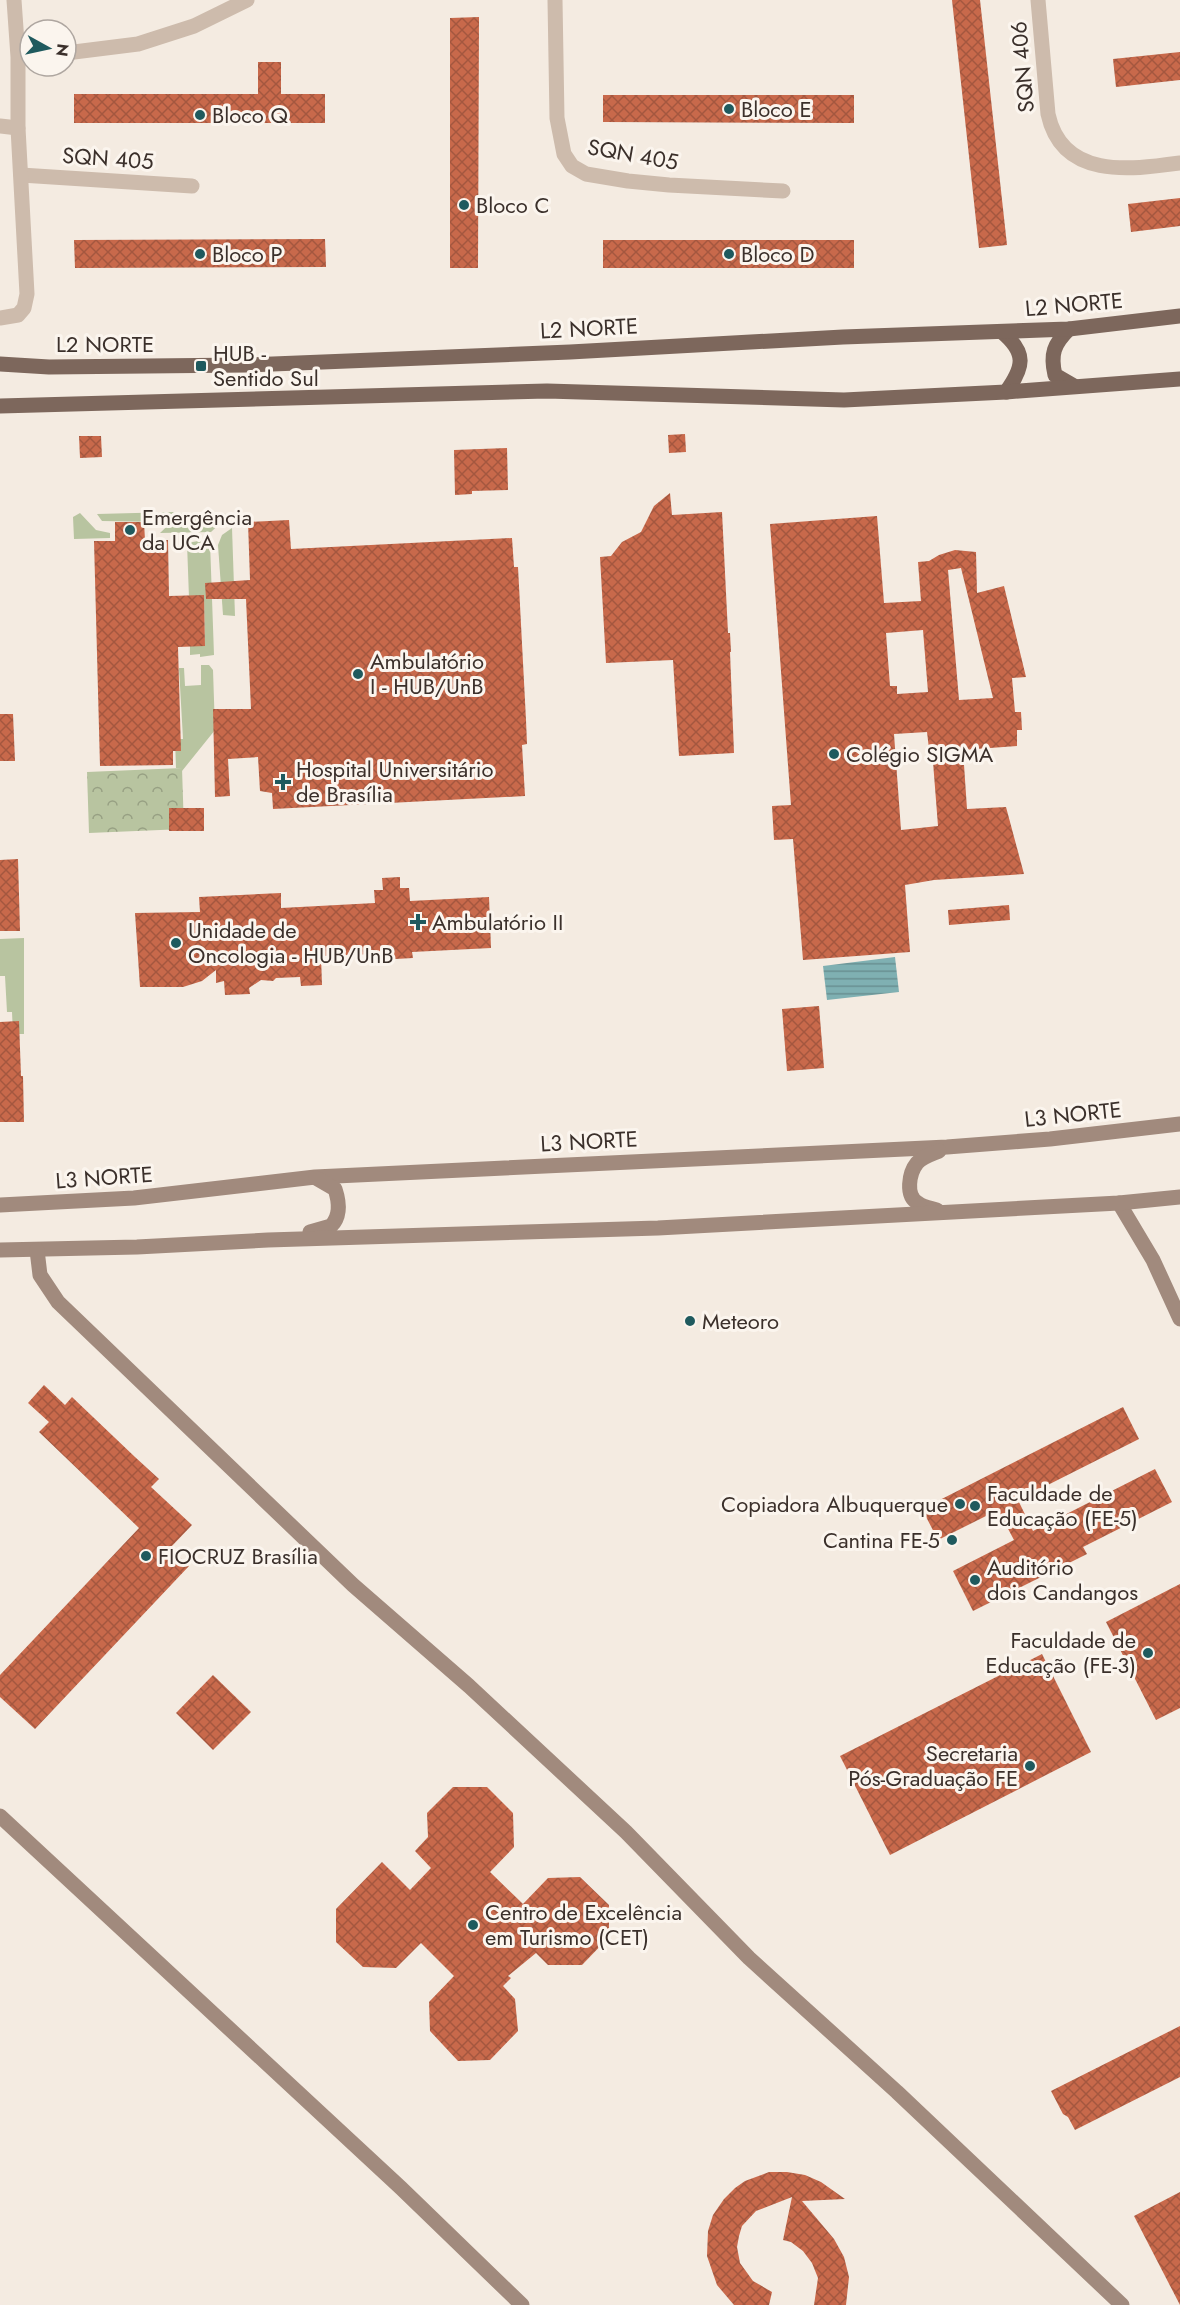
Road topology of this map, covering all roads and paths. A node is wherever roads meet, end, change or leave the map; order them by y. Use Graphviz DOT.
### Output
graph roads {
  1 [pos="14,0"];
  2 [pos="247,0"];
  3 [pos="555,0"];
  4 [pos="1038,0"];
  5 [pos="18,22"];
  6 [pos="78,52"];
  7 [pos="22,78"];
  8 [pos="0,126"];
  9 [pos="18,128"];
  10 [pos="1180,163"];
  11 [pos="21,175"];
  12 [pos="192,186"];
  13 [pos="783,191"];
  14 [pos="1180,316"];
  15 [pos="0,318"];
  16 [pos="1069,329"];
  17 [pos="1002,332"];
  18 [pos="0,364"];
  19 [pos="1180,379"];
  20 [pos="1074,386"];
  21 [pos="1006,392"];
  22 [pos="0,406"];
  23 [pos="1180,1124"];
  24 [pos="947,1147"];
  25 [pos="315,1177"];
  26 [pos="1180,1197"];
  27 [pos="1119,1203"];
  28 [pos="0,1205"];
  29 [pos="944,1212"];
  30 [pos="268,1240"];
  31 [pos="0,1250"];
  32 [pos="37,1250"];
  33 [pos="1180,1319"];
  34 [pos="0,1816"];
  35 [pos="522,2305"];
  36 [pos="1122,2305"];
  1 -- 5 [label="street"];
  2 -- 6 [label="street"];
  3 -- 13 [label="street, SQN 405"];
  4 -- 10 [label="street, SQN 406"];
  7 -- 9 [label="street"];
  8 -- 9 [label="street"];
  9 -- 11 [label="street"];
  11 -- 12 [label="street, SQN 405"];
  11 -- 15 [label="street"];
  14 -- 16 [label="main road, L2 NORTE"];
  16 -- 17 [label="main road, L2 NORTE"];
  16 -- 20 [label="main road"];
  17 -- 18 [label="main road, L2 NORTE"];
  17 -- 21 [label="main road"];
  19 -- 20 [label="main road"];
  20 -- 21 [label="main road"];
  21 -- 22 [label="main road"];
  23 -- 24 [label="main road, L3 NORTE"];
  24 -- 25 [label="main road, L3 NORTE"];
  24 -- 29 [label="main road"];
  25 -- 28 [label="main road, L3 NORTE"];
  25 -- 30 [label="main road"];
  26 -- 27 [label="main road"];
  27 -- 29 [label="main road"];
  27 -- 33 [label="main road"];
  29 -- 30 [label="main road"];
  30 -- 32 [label="main road"];
  31 -- 32 [label="main road"];
  32 -- 36 [label="main road"];
  34 -- 35 [label="main road"];
}
